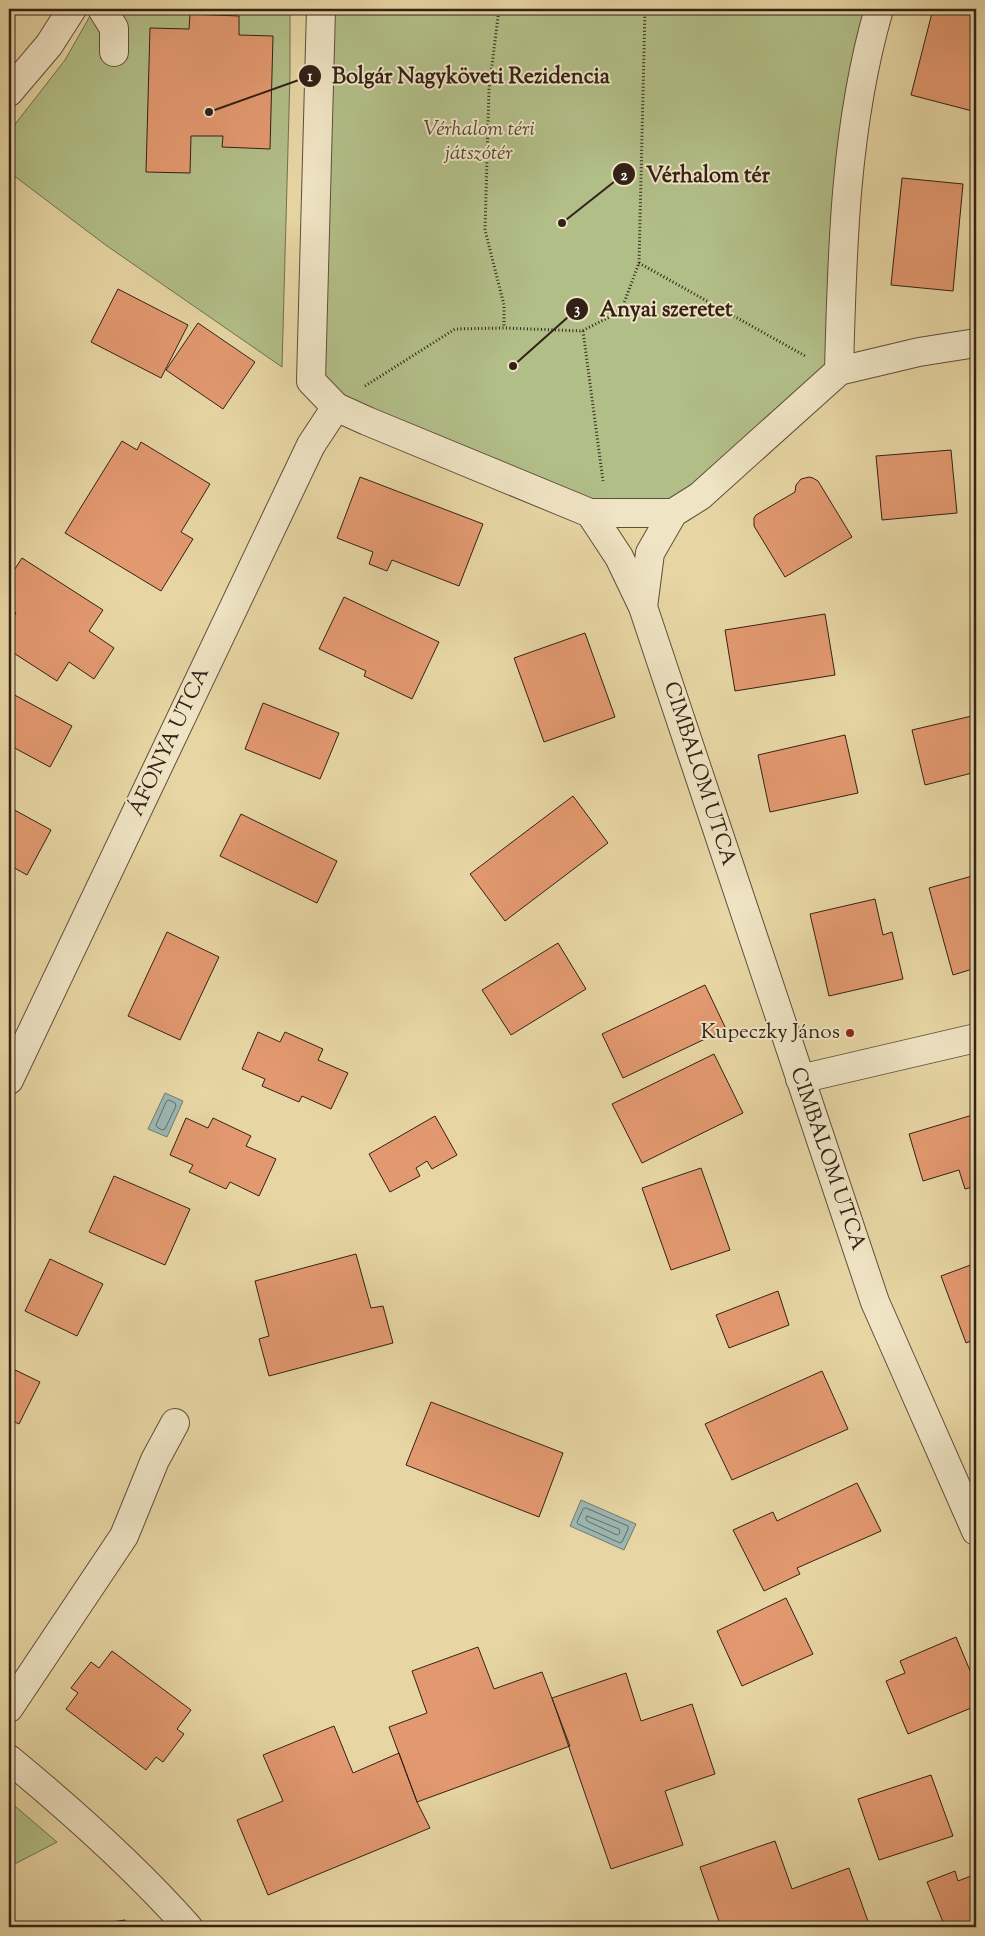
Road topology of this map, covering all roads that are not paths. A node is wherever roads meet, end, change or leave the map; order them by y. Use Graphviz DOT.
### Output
graph roads {
  1 [pos="72,9"];
  2 [pos="102,9"];
  3 [pos="321,9"];
  4 [pos="879,9"];
  5 [pos="114,52"];
  6 [pos="9,92"];
  7 [pos="976,344"];
  8 [pos="839,371"];
  9 [pos="336,407"];
  10 [pos="590,513"];
  11 [pos="673,513"];
  12 [pos="643,607"];
  13 [pos="976,1038"];
  14 [pos="800,1079"];
  15 [pos="9,1080"];
  16 [pos="175,1423"];
  17 [pos="976,1532"];
  18 [pos="9,1708"];
  19 [pos="9,1759"];
  20 [pos="188,1927"];
  1 -- 6 [label="street"];
  2 -- 5 [label="street"];
  3 -- 9 [label="street"];
  4 -- 8 [label="street"];
  7 -- 8 [label="street"];
  8 -- 11 [label="street"];
  9 -- 10 [label="street"];
  9 -- 15 [label="street, ÁFONYA UTCA"];
  10 -- 11 [label="street"];
  10 -- 12 [label="street, CIMBALOM UTCA"];
  11 -- 12 [label="street, CIMBALOM UTCA"];
  12 -- 14 [label="street, CIMBALOM UTCA"];
  13 -- 14 [label="street"];
  14 -- 17 [label="street, CIMBALOM UTCA"];
  16 -- 18 [label="street"];
  19 -- 20 [label="street"];
}
